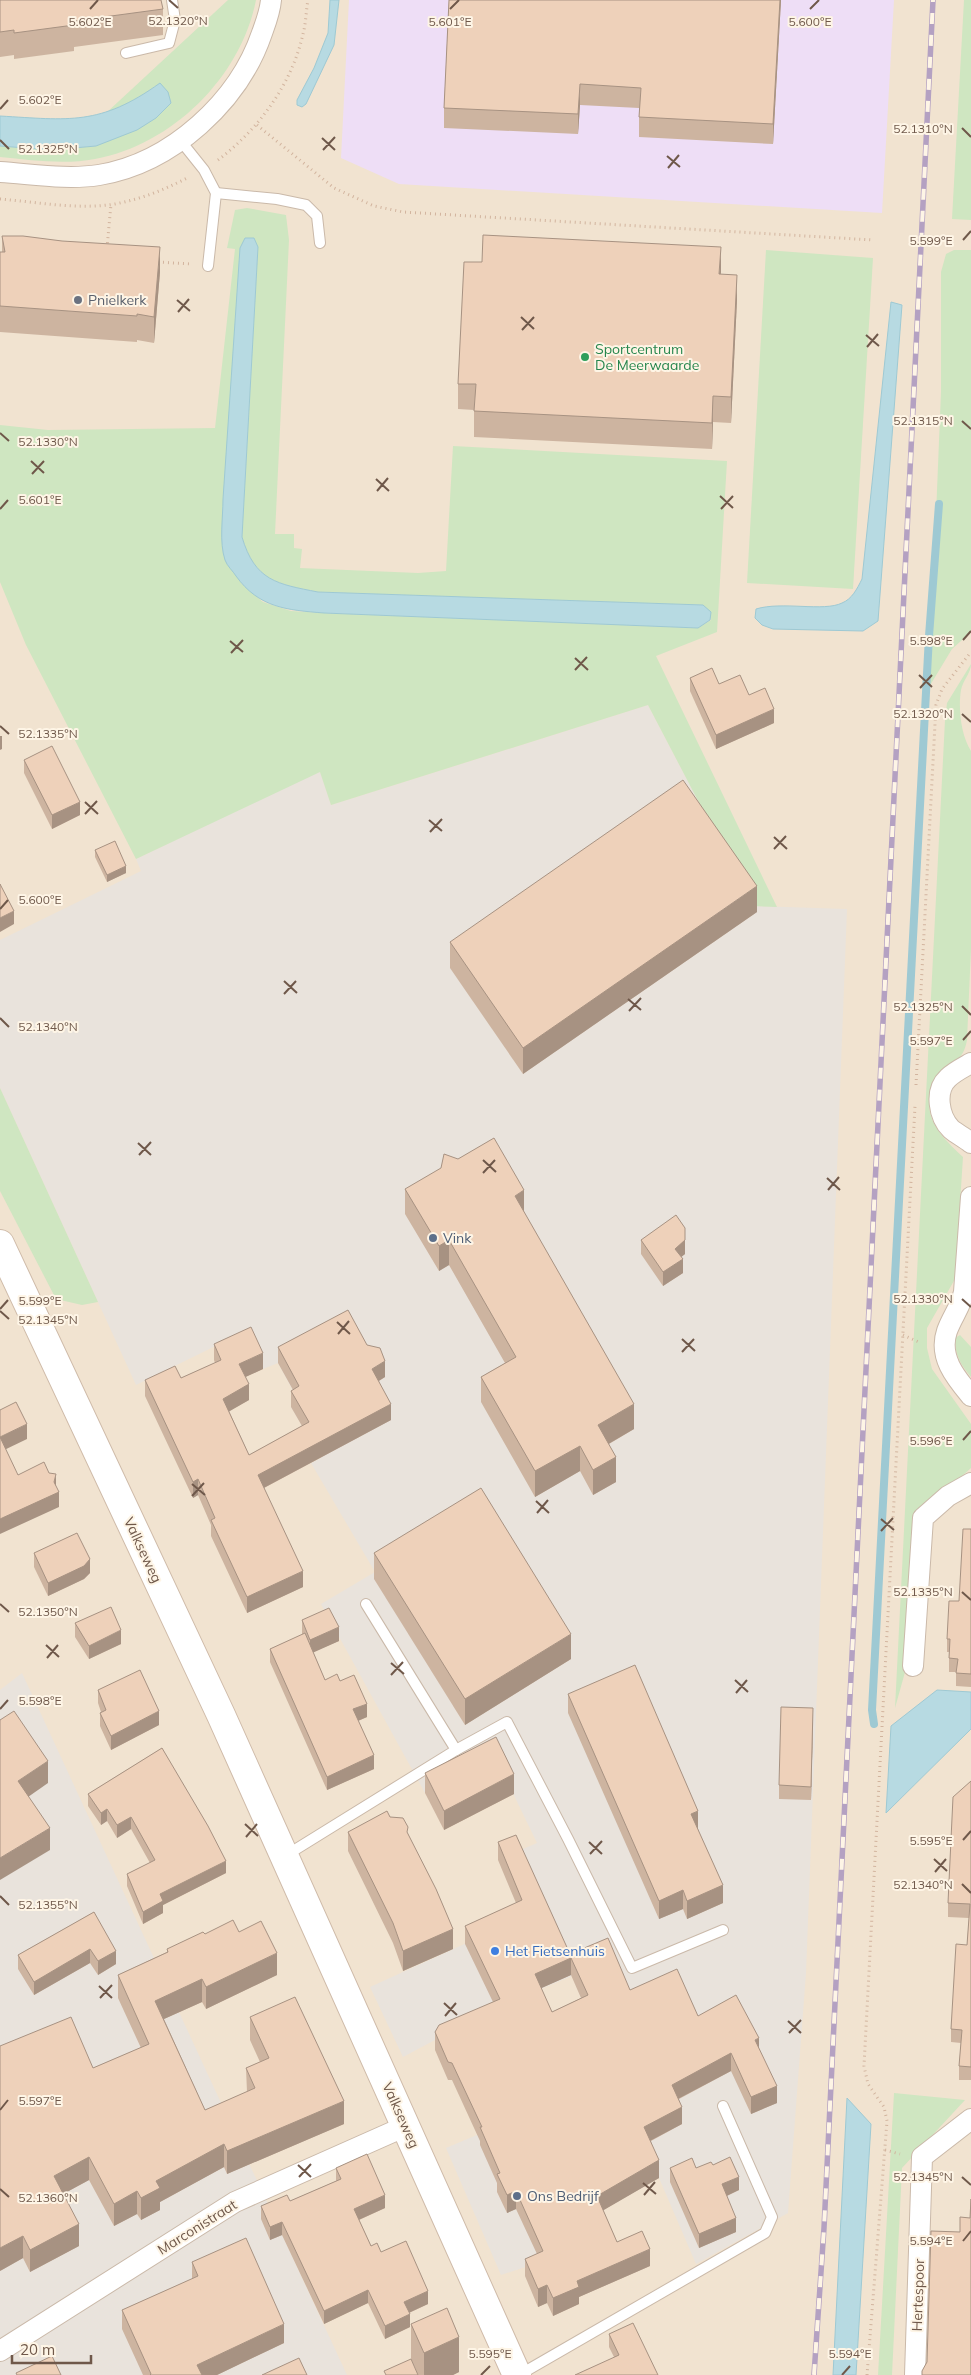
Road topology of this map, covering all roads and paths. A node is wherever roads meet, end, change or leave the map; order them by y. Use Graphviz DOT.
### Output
graph roads {
  1 [pos="172,0"];
  2 [pos="271,0"];
  3 [pos="126,53"];
  4 [pos="257,125"];
  5 [pos="180,140"];
  6 [pos="0,172"];
  7 [pos="216,193"];
  8 [pos="112,204"];
  9 [pos="873,240"];
  10 [pos="320,243"];
  11 [pos="107,249"];
  12 [pos="153,262"];
  13 [pos="208,266"];
  14 [pos="971,652"];
  15 [pos="971,1063"];
  16 [pos="916,1089"];
  17 [pos="916,1099"];
  18 [pos="971,1143"];
  19 [pos="971,1197"];
  20 [pos="0,1244"];
  21 [pos="971,1396"];
  22 [pos="971,1483"];
  23 [pos="366,1604"];
  24 [pos="913,1666"];
  25 [pos="456,1750"];
  26 [pos="284,1856"];
  27 [pos="723,1930"];
  28 [pos="723,2106"];
  29 [pos="971,2120"];
  30 [pos="406,2126"];
  31 [pos="0,2350"];
  32 [pos="518,2375"];
  33 [pos="867,2375"];
  34 [pos="915,2375"];
  1 -- 3 [label="lane"];
  2 -- 5 [label="street"];
  4 -- 9 [label="path"];
  5 -- 6 [label="street"];
  5 -- 7 [label="lane"];
  7 -- 10 [label="lane"];
  7 -- 13 [label="lane"];
  8 -- 11 [label="path"];
  12 -- 13 [label="path"];
  14 -- 16 [label="path"];
  15 -- 18 [label="street"];
  17 -- 33 [label="path"];
  19 -- 21 [label="street"];
  20 -- 26 [label="street, Valkseweg"];
  22 -- 24 [label="street"];
  23 -- 25 [label="lane"];
  25 -- 26 [label="lane"];
  25 -- 27 [label="lane"];
  26 -- 30 [label="street, Valkseweg"];
  28 -- 32 [label="lane, Valkseweg"];
  29 -- 34 [label="street, Hertespoor"];
  30 -- 31 [label="street, Marconistraat"];
  30 -- 32 [label="street, Valkseweg"];
}
